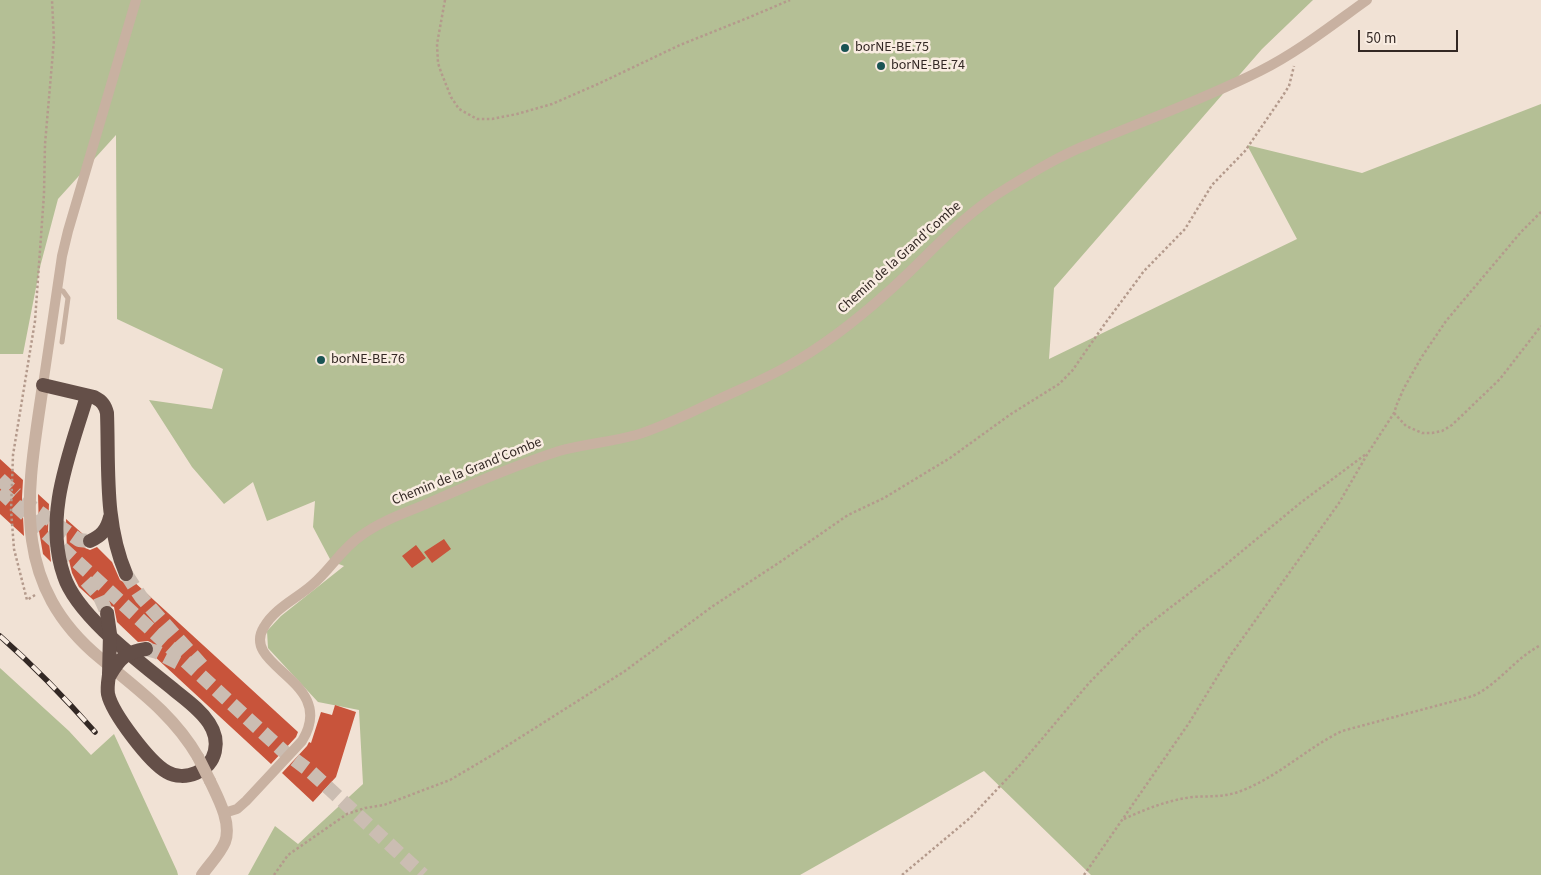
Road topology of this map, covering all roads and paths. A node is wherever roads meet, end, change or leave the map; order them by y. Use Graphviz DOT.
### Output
graph roads {
  1 [pos="52,0"];
  2 [pos="136,0"];
  3 [pos="445,0"];
  4 [pos="790,0"];
  5 [pos="1366,0"];
  6 [pos="1297,50"];
  7 [pos="1541,212"];
  8 [pos="57,288"];
  9 [pos="1541,326"];
  10 [pos="62,342"];
  11 [pos="43,385"];
  12 [pos="86,396"];
  13 [pos="1394,413"];
  14 [pos="1368,453"];
  15 [pos="110,517"];
  16 [pos="90,541"];
  17 [pos="126,574"];
  18 [pos="30,598"];
  19 [pos="107,613"];
  20 [pos="1541,645"];
  21 [pos="146,649"];
  22 [pos="109,676"];
  23 [pos="224,813"];
  24 [pos="1122,820"];
  25 [pos="202,875"];
  26 [pos="274,875"];
  27 [pos="902,875"];
  28 [pos="1084,875"];
  1 -- 18 [label="path"];
  2 -- 8 [label="street"];
  3 -- 4 [label="path"];
  5 -- 6 [label="street, Chemin de la Grand'Combe"];
  6 -- 23 [label="street, Chemin de la Grand'Combe"];
  6 -- 26 [label="path"];
  7 -- 13 [label="path"];
  8 -- 10 [label="lane"];
  8 -- 11 [label="street"];
  9 -- 13 [label="path"];
  11 -- 12 [label="highway"];
  11 -- 23 [label="street, bridge"];
  12 -- 15 [label="highway"];
  12 -- 22 [label="highway"];
  13 -- 14 [label="path"];
  14 -- 24 [label="path"];
  14 -- 27 [label="path"];
  15 -- 16 [label="highway"];
  15 -- 17 [label="highway"];
  19 -- 22 [label="highway, bridge"];
  20 -- 24 [label="path"];
  21 -- 22 [label="highway, bridge"];
  23 -- 25 [label="street"];
  24 -- 28 [label="path"];
}
